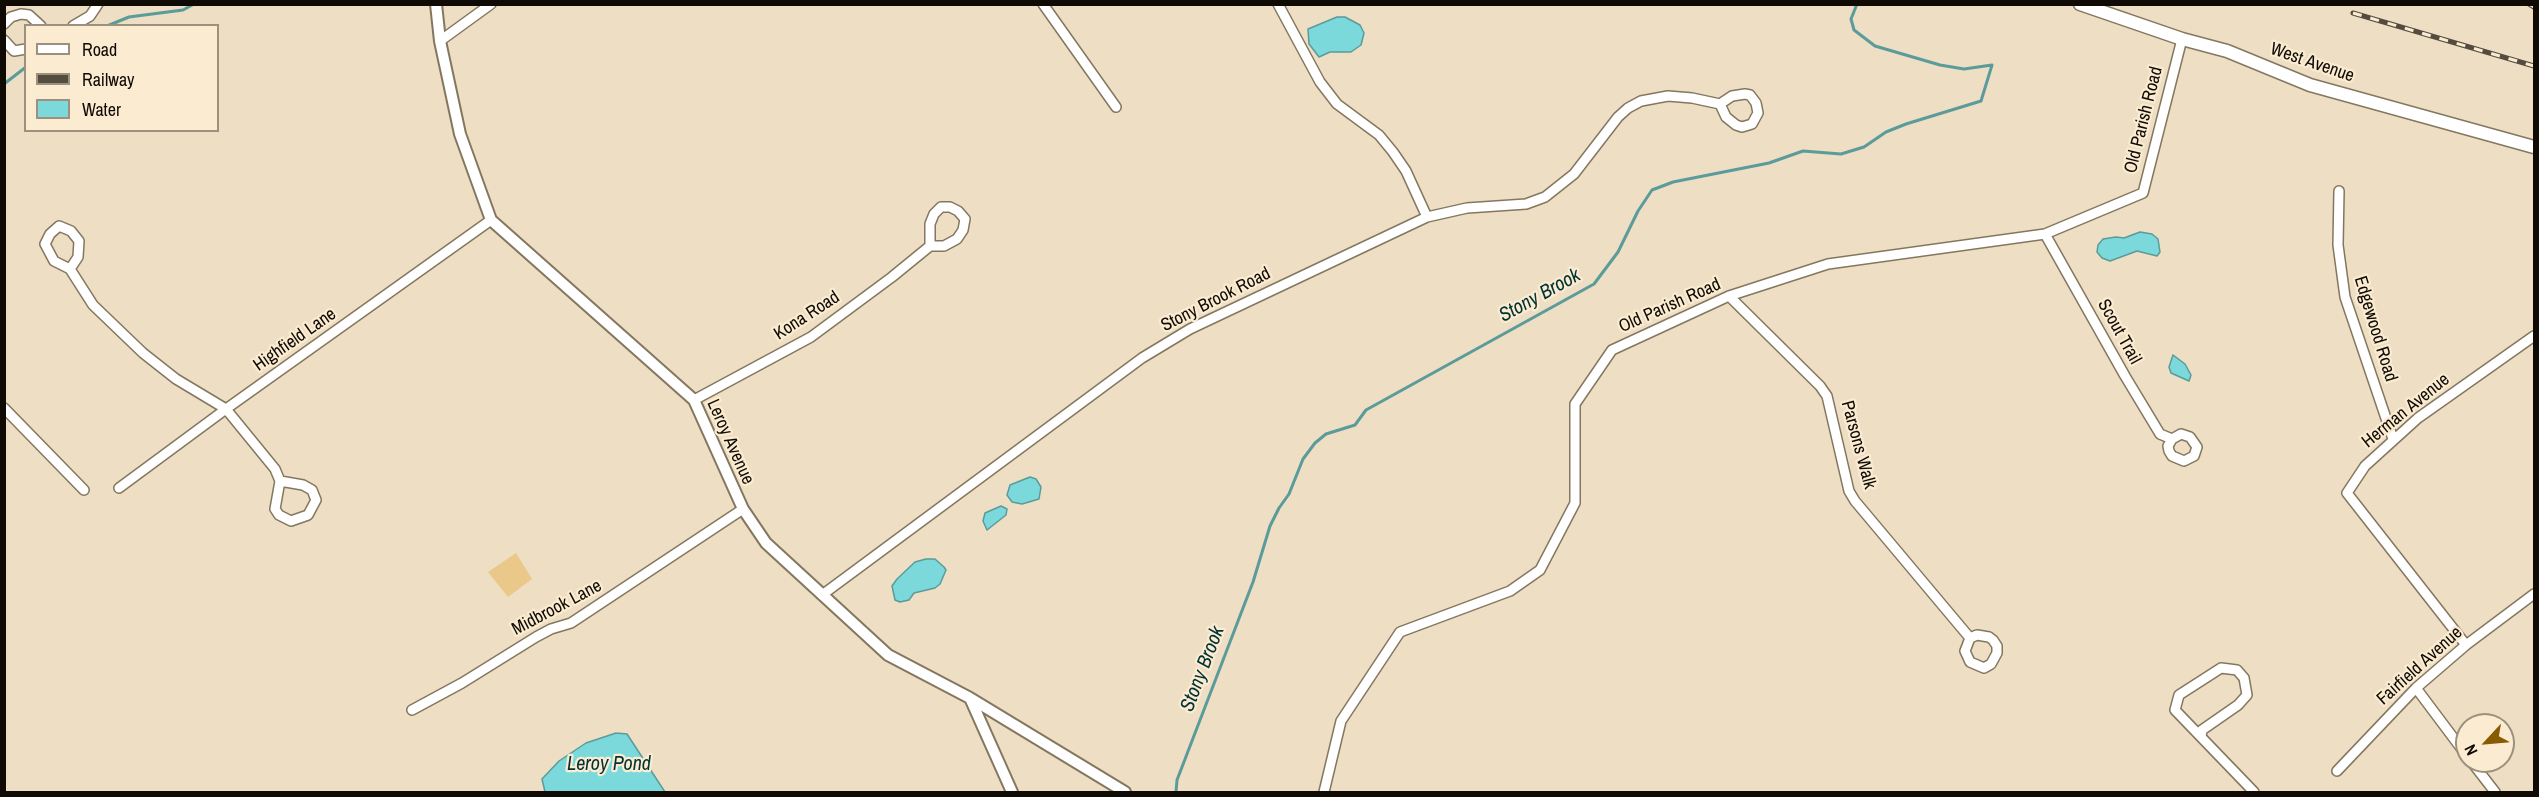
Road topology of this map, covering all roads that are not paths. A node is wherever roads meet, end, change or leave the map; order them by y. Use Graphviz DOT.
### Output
graph roads {
  1 [pos="98,4"];
  2 [pos="436,4"];
  3 [pos="491,4"];
  4 [pos="1042,4"];
  5 [pos="1278,4"];
  6 [pos="2080,4"];
  7 [pos="4,24"];
  8 [pos="40,24"];
  9 [pos="76,24"];
  10 [pos="2182,39"];
  11 [pos="4,40"];
  12 [pos="440,41"];
  13 [pos="24,49"];
  14 [pos="1720,104"];
  15 [pos="1116,107"];
  16 [pos="2535,147"];
  17 [pos="2339,191"];
  18 [pos="1427,217"];
  19 [pos="491,220"];
  20 [pos="2045,234"];
  21 [pos="930,246"];
  22 [pos="70,269"];
  23 [pos="1729,296"];
  24 [pos="2535,336"];
  25 [pos="694,400"];
  26 [pos="4,408"];
  27 [pos="226,409"];
  28 [pos="2172,439"];
  29 [pos="2393,439"];
  30 [pos="280,481"];
  31 [pos="119,488"];
  32 [pos="84,490"];
  33 [pos="742,509"];
  34 [pos="2535,594"];
  35 [pos="822,595"];
  36 [pos="1970,638"];
  37 [pos="2466,645"];
  38 [pos="2416,688"];
  39 [pos="970,698"];
  40 [pos="412,710"];
  41 [pos="2201,737"];
  42 [pos="2455,740"];
  43 [pos="2337,771"];
  44 [pos="2480,773"];
  45 [pos="1012,792"];
  46 [pos="1125,792"];
  47 [pos="1324,792"];
  48 [pos="2254,792"];
  49 [pos="2495,792"];
  1 -- 9 [label="street"];
  2 -- 12 [label="street, Leroy Avenue"];
  3 -- 12 [label="street"];
  4 -- 15 [label="street"];
  5 -- 18 [label="street"];
  6 -- 10 [label="main road, West Avenue"];
  7 -- 8 [label="street"];
  10 -- 16 [label="main road, West Avenue"];
  10 -- 20 [label="street, Old Parish Road"];
  11 -- 13 [label="street"];
  12 -- 19 [label="street, Leroy Avenue"];
  14 -- 18 [label="street, Stony Brook Road"];
  17 -- 29 [label="street, Edgewood Road"];
  18 -- 35 [label="street, Stony Brook Road"];
  19 -- 25 [label="street, Leroy Avenue"];
  19 -- 27 [label="street, Highfield Lane"];
  20 -- 23 [label="street, Old Parish Road"];
  20 -- 28 [label="street, Scout Trail"];
  21 -- 21 [label="street, Kona Road"];
  21 -- 25 [label="street, Kona Road"];
  22 -- 22 [label="street"];
  22 -- 27 [label="street"];
  23 -- 36 [label="street, Parsons Walk"];
  23 -- 47 [label="street, Old Parish Road"];
  24 -- 29 [label="street, Herman Avenue"];
  25 -- 33 [label="street, Leroy Avenue"];
  26 -- 32 [label="street"];
  27 -- 30 [label="street"];
  27 -- 31 [label="street, Highfield Lane"];
  29 -- 37 [label="street, Herman Avenue"];
  30 -- 30 [label="street"];
  33 -- 35 [label="street, Leroy Avenue"];
  33 -- 40 [label="street, Midbrook Lane"];
  34 -- 37 [label="street, Fairfield Avenue"];
  35 -- 39 [label="street, Leroy Avenue"];
  37 -- 38 [label="street, Fairfield Avenue"];
  38 -- 42 [label="street"];
  38 -- 43 [label="street, Fairfield Avenue"];
  39 -- 45 [label="street"];
  39 -- 46 [label="street, Leroy Avenue"];
  41 -- 41 [label="street"];
  41 -- 48 [label="street"];
  44 -- 49 [label="street"];
}
